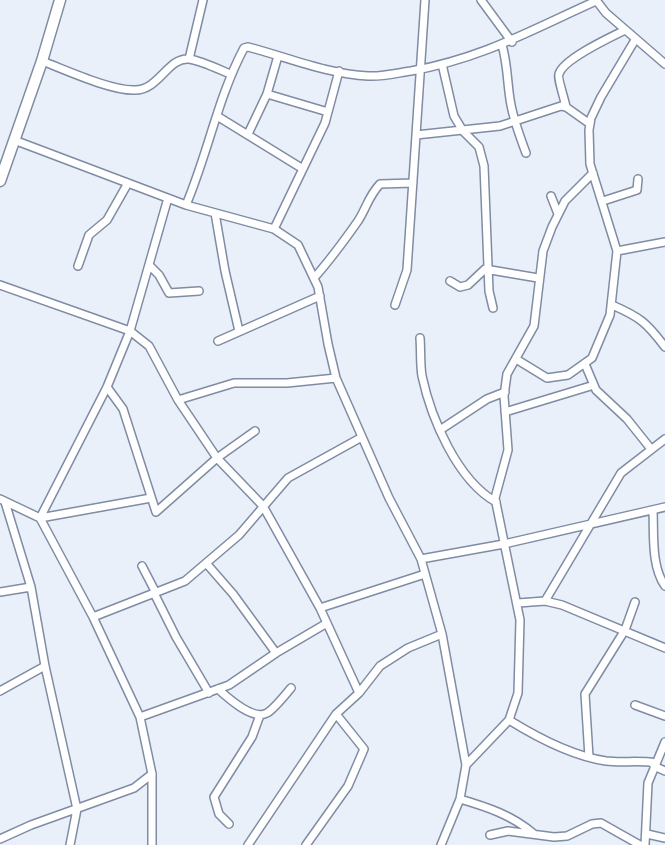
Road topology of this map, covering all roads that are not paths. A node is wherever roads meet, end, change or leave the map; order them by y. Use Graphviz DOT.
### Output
graph roads {
  1 [pos="53,0"];
  2 [pos="60,0"];
  3 [pos="203,0"];
  4 [pos="425,0"];
  5 [pos="481,0"];
  6 [pos="596,0"];
  7 [pos="625,30"];
  8 [pos="635,40"];
  9 [pos="512,42"];
  10 [pos="502,45"];
  11 [pos="278,56"];
  12 [pos="189,59"];
  13 [pos="42,61"];
  14 [pos="442,64"];
  15 [pos="665,64"];
  16 [pos="419,69"];
  17 [pos="339,71"];
  18 [pos="230,74"];
  19 [pos="267,94"];
  20 [pos="566,107"];
  21 [pos="328,112"];
  22 [pos="217,116"];
  23 [pos="516,122"];
  24 [pos="590,124"];
  25 [pos="463,131"];
  26 [pos="248,134"];
  27 [pos="416,135"];
  28 [pos="15,139"];
  29 [pos="526,153"];
  30 [pos="303,169"];
  31 [pos="593,173"];
  32 [pos="638,179"];
  33 [pos="0,181"];
  34 [pos="128,183"];
  35 [pos="413,183"];
  36 [pos="551,196"];
  37 [pos="169,198"];
  38 [pos="603,201"];
  39 [pos="186,205"];
  40 [pos="215,213"];
  41 [pos="558,214"];
  42 [pos="274,229"];
  43 [pos="665,242"];
  44 [pos="617,251"];
  45 [pos="149,265"];
  46 [pos="78,266"];
  47 [pos="489,269"];
  48 [pos="314,278"];
  49 [pos="538,278"];
  50 [pos="450,281"];
  51 [pos="0,285"];
  52 [pos="199,291"];
  53 [pos="320,296"];
  54 [pos="396,304"];
  55 [pos="612,305"];
  56 [pos="493,308"];
  57 [pos="130,331"];
  58 [pos="239,331"];
  59 [pos="420,338"];
  60 [pos="218,341"];
  61 [pos="665,347"];
  62 [pos="516,359"];
  63 [pos="585,364"];
  64 [pos="336,378"];
  65 [pos="594,385"];
  66 [pos="107,387"];
  67 [pos="505,392"];
  68 [pos="178,400"];
  69 [pos="505,412"];
  70 [pos="440,430"];
  71 [pos="255,431"];
  72 [pos="362,438"];
  73 [pos="665,439"];
  74 [pos="651,449"];
  75 [pos="217,458"];
  76 [pos="151,498"];
  77 [pos="3,500"];
  78 [pos="496,502"];
  79 [pos="263,506"];
  80 [pos="665,507"];
  81 [pos="653,510"];
  82 [pos="40,518"];
  83 [pos="590,524"];
  84 [pos="504,544"];
  85 [pos="421,559"];
  86 [pos="206,563"];
  87 [pos="142,566"];
  88 [pos="425,574"];
  89 [pos="665,586"];
  90 [pos="31,587"];
  91 [pos="0,592"];
  92 [pos="155,593"];
  93 [pos="545,601"];
  94 [pos="635,601"];
  95 [pos="518,603"];
  96 [pos="320,608"];
  97 [pos="93,617"];
  98 [pos="327,623"];
  99 [pos="625,630"];
  100 [pos="442,634"];
  101 [pos="665,648"];
  102 [pos="276,653"];
  103 [pos="45,666"];
  104 [pos="291,688"];
  105 [pos="218,689"];
  106 [pos="0,691"];
  107 [pos="209,692"];
  108 [pos="359,693"];
  109 [pos="635,705"];
  110 [pos="336,713"];
  111 [pos="260,715"];
  112 [pos="665,716"];
  113 [pos="140,717"];
  114 [pos="509,720"];
  115 [pos="665,742"];
  116 [pos="589,757"];
  117 [pos="655,764"];
  118 [pos="466,765"];
  119 [pos="665,771"];
  120 [pos="152,774"];
  121 [pos="460,799"];
  122 [pos="77,809"];
  123 [pos="229,824"];
  124 [pos="646,834"];
  125 [pos="490,835"];
  126 [pos="537,836"];
  127 [pos="665,838"];
  128 [pos="0,839"];
  129 [pos="69,845"];
  130 [pos="152,845"];
  131 [pos="248,845"];
  132 [pos="306,845"];
  133 [pos="441,845"];
  134 [pos="642,845"];
  1 -- 2 [label="street"];
  2 -- 13 [label="street"];
  3 -- 12 [label="street"];
  4 -- 16 [label="street"];
  5 -- 9 [label="street"];
  6 -- 7 [label="street"];
  6 -- 9 [label="street"];
  7 -- 8 [label="street"];
  7 -- 20 [label="street"];
  8 -- 15 [label="street"];
  8 -- 24 [label="street"];
  9 -- 10 [label="street"];
  10 -- 14 [label="street"];
  10 -- 23 [label="street"];
  11 -- 17 [label="street"];
  11 -- 18 [label="street"];
  11 -- 19 [label="street"];
  12 -- 13 [label="street"];
  12 -- 18 [label="street"];
  13 -- 28 [label="street"];
  14 -- 16 [label="street"];
  14 -- 25 [label="street"];
  16 -- 17 [label="street"];
  16 -- 27 [label="street"];
  17 -- 21 [label="street"];
  18 -- 22 [label="street"];
  19 -- 21 [label="street"];
  19 -- 26 [label="street"];
  20 -- 23 [label="street"];
  20 -- 24 [label="street"];
  21 -- 30 [label="street"];
  22 -- 26 [label="street"];
  22 -- 39 [label="street"];
  23 -- 25 [label="street"];
  23 -- 29 [label="street"];
  24 -- 31 [label="street"];
  25 -- 27 [label="street"];
  25 -- 47 [label="street"];
  26 -- 30 [label="street"];
  27 -- 35 [label="street"];
  28 -- 33 [label="street"];
  28 -- 34 [label="street"];
  30 -- 42 [label="street"];
  31 -- 38 [label="street"];
  31 -- 41 [label="street"];
  32 -- 38 [label="street"];
  34 -- 37 [label="street"];
  34 -- 46 [label="street"];
  35 -- 48 [label="street"];
  35 -- 54 [label="street"];
  36 -- 41 [label="street"];
  37 -- 39 [label="street"];
  37 -- 45 [label="street"];
  38 -- 44 [label="street"];
  39 -- 40 [label="street"];
  40 -- 42 [label="street"];
  40 -- 58 [label="street"];
  41 -- 49 [label="street"];
  42 -- 48 [label="street"];
  43 -- 44 [label="street"];
  44 -- 55 [label="street"];
  45 -- 52 [label="street"];
  45 -- 57 [label="street"];
  47 -- 49 [label="street"];
  47 -- 50 [label="street"];
  47 -- 56 [label="street"];
  48 -- 53 [label="street"];
  49 -- 62 [label="street"];
  51 -- 57 [label="street"];
  53 -- 58 [label="street"];
  53 -- 64 [label="street"];
  55 -- 61 [label="street"];
  55 -- 63 [label="street"];
  57 -- 66 [label="street"];
  57 -- 68 [label="street"];
  58 -- 60 [label="street"];
  59 -- 70 [label="street"];
  62 -- 63 [label="street"];
  62 -- 67 [label="street"];
  63 -- 65 [label="street"];
  64 -- 68 [label="street"];
  64 -- 72 [label="street"];
  65 -- 69 [label="street"];
  65 -- 74 [label="street"];
  66 -- 76 [label="street"];
  66 -- 82 [label="street"];
  67 -- 69 [label="street"];
  67 -- 70 [label="street"];
  68 -- 75 [label="street"];
  69 -- 78 [label="street"];
  70 -- 78 [label="street"];
  71 -- 75 [label="street"];
  72 -- 79 [label="street"];
  72 -- 85 [label="street"];
  73 -- 74 [label="street"];
  74 -- 83 [label="street"];
  75 -- 76 [label="street"];
  75 -- 79 [label="street"];
  76 -- 82 [label="street"];
  77 -- 82 [label="street"];
  77 -- 90 [label="street"];
  78 -- 84 [label="street"];
  79 -- 86 [label="street"];
  79 -- 96 [label="street"];
  80 -- 81 [label="street"];
  81 -- 83 [label="street"];
  81 -- 89 [label="street"];
  82 -- 97 [label="street"];
  83 -- 84 [label="street"];
  83 -- 93 [label="street"];
  84 -- 85 [label="street"];
  84 -- 95 [label="street"];
  85 -- 88 [label="street"];
  86 -- 92 [label="street"];
  86 -- 102 [label="street"];
  87 -- 92 [label="street"];
  88 -- 96 [label="street"];
  88 -- 100 [label="street"];
  90 -- 91 [label="street"];
  90 -- 103 [label="street"];
  92 -- 97 [label="street"];
  92 -- 107 [label="street"];
  93 -- 95 [label="street"];
  93 -- 99 [label="street"];
  94 -- 99 [label="street"];
  95 -- 114 [label="street"];
  96 -- 98 [label="street"];
  97 -- 113 [label="street"];
  98 -- 102 [label="street"];
  98 -- 108 [label="street"];
  99 -- 101 [label="street"];
  99 -- 116 [label="street"];
  100 -- 108 [label="street"];
  100 -- 118 [label="street"];
  102 -- 105 [label="street"];
  103 -- 106 [label="street"];
  103 -- 122 [label="street"];
  104 -- 111 [label="street"];
  105 -- 107 [label="street"];
  105 -- 111 [label="street"];
  107 -- 113 [label="street"];
  108 -- 110 [label="street"];
  109 -- 112 [label="street"];
  110 -- 131 [label="street"];
  110 -- 132 [label="street"];
  111 -- 123 [label="street"];
  113 -- 120 [label="street"];
  114 -- 116 [label="street"];
  114 -- 118 [label="street"];
  115 -- 117 [label="street"];
  116 -- 117 [label="street"];
  117 -- 119 [label="street"];
  117 -- 124 [label="street"];
  118 -- 121 [label="street"];
  120 -- 122 [label="street"];
  120 -- 130 [label="street"];
  121 -- 126 [label="street"];
  121 -- 133 [label="street"];
  122 -- 128 [label="street"];
  122 -- 129 [label="street"];
  124 -- 127 [label="street"];
  124 -- 134 [label="street"];
  125 -- 126 [label="street"];
  126 -- 134 [label="street"];
}
